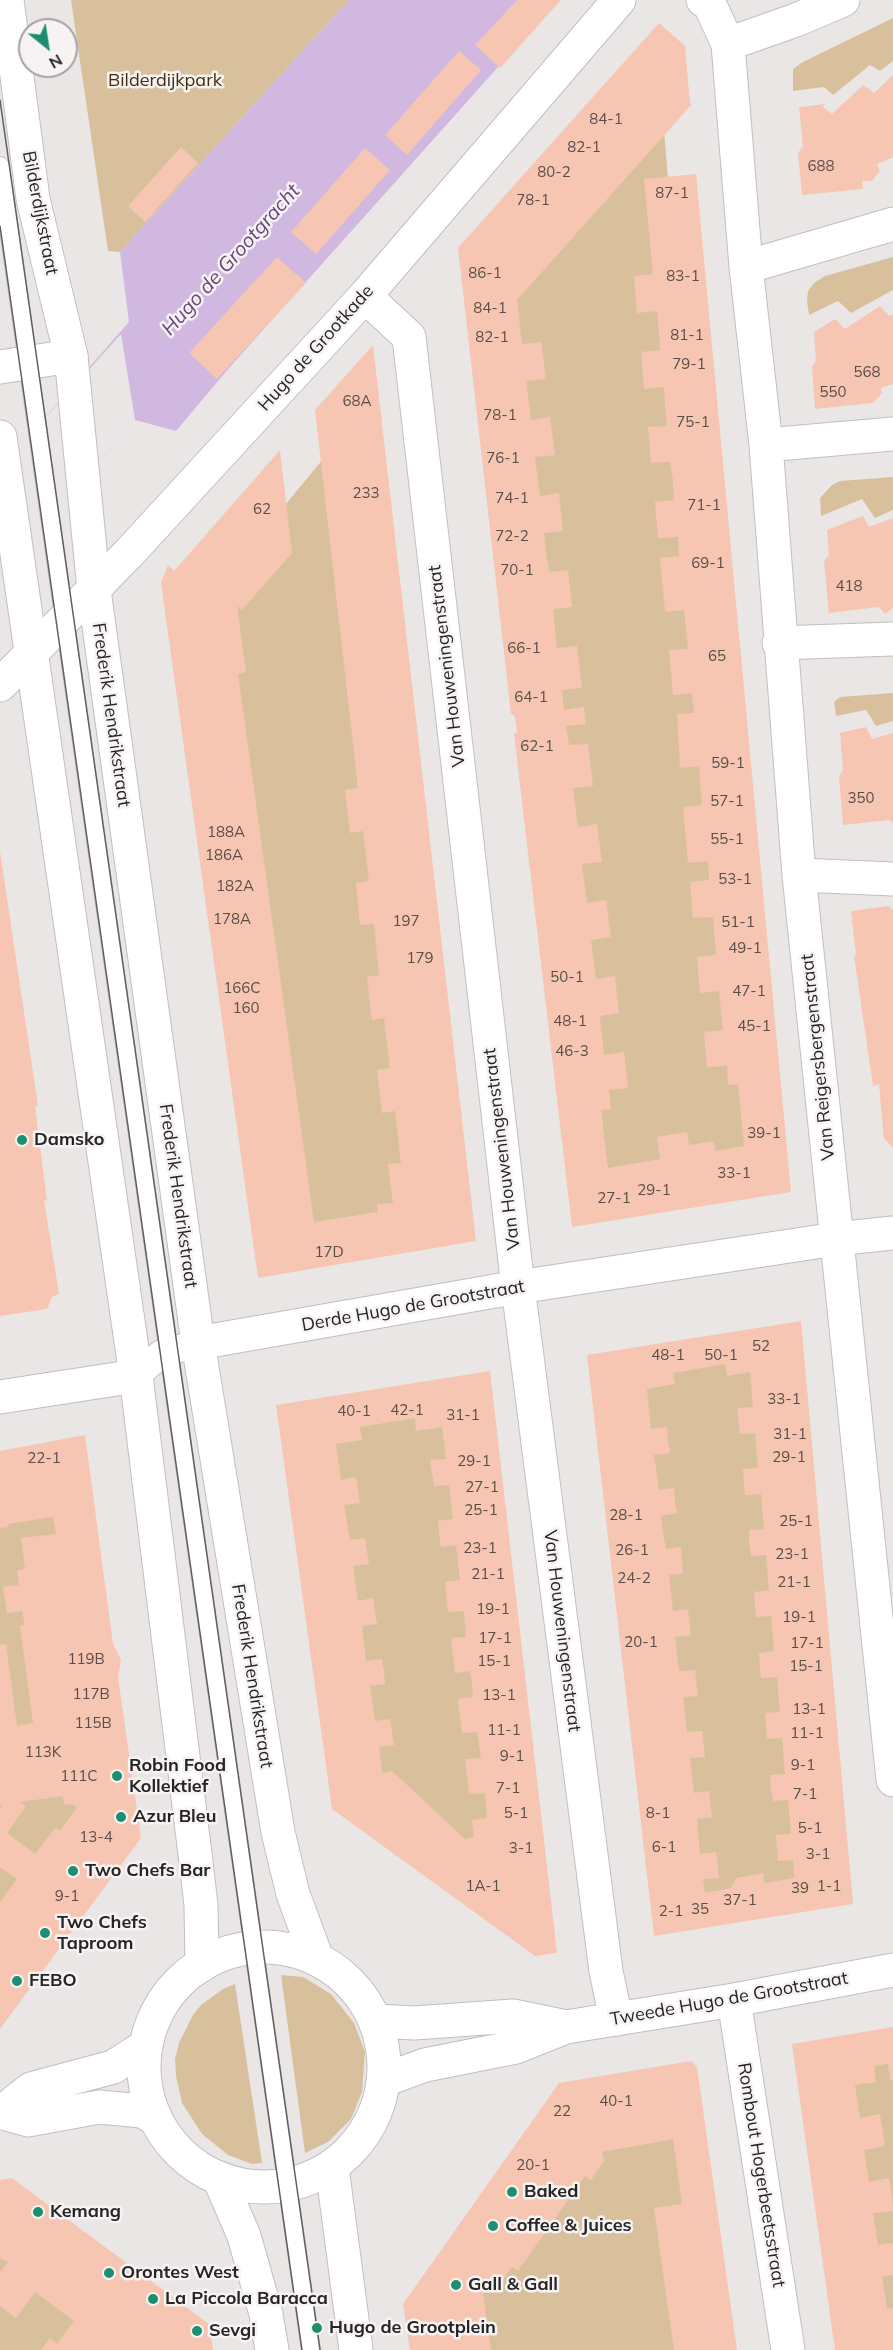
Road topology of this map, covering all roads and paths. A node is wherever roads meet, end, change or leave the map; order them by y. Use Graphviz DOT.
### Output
graph roads {
  1 [pos="7,0"];
  2 [pos="619,0"];
  3 [pos="703,0"];
  4 [pos="843,0"];
  5 [pos="728,44"];
  6 [pos="0,166"];
  7 [pos="893,224"];
  8 [pos="746,267"];
  9 [pos="365,296"];
  10 [pos="14,364"];
  11 [pos="72,371"];
  12 [pos="78,426"];
  13 [pos="893,434"];
  14 [pos="766,445"];
  15 [pos="2,450"];
  16 [pos="51,516"];
  17 [pos="94,590"];
  18 [pos="66,618"];
  19 [pos="893,639"];
  20 [pos="779,643"];
  21 [pos="32,652"];
  22 [pos="0,685"];
  23 [pos="799,875"];
  24 [pos="893,879"];
  25 [pos="893,1233"];
  26 [pos="836,1239"];
  27 [pos="518,1287"];
  28 [pos="184,1348"];
  29 [pos="136,1376"];
  30 [pos="0,1397"];
  31 [pos="883,1600"];
  32 [pos="893,1780"];
  33 [pos="254,1947"];
  34 [pos="317,1959"];
  35 [pos="202,1965"];
  36 [pos="893,1970"];
  37 [pos="734,2000"];
  38 [pos="616,2019"];
  39 [pos="376,2021"];
  40 [pos="566,2027"];
  41 [pos="146,2046"];
  42 [pos="384,2080"];
  43 [pos="1,2112"];
  44 [pos="156,2119"];
  45 [pos="332,2167"];
  46 [pos="219,2178"];
  47 [pos="288,2185"];
  48 [pos="272,2350"];
  49 [pos="312,2350"];
  50 [pos="356,2350"];
  51 [pos="788,2350"];
  1 -- 11 [label="street, Bilderdijkstraat"];
  2 -- 9 [label="street, Hugo de Grootkade"];
  3 -- 5 [label="street"];
  4 -- 5 [label="street"];
  5 -- 8 [label="street, Van Reigersbergenstraat"];
  6 -- 10 [label="lane, Bilderdijkstraat"];
  7 -- 8 [label="street"];
  8 -- 14 [label="street, Van Reigersbergenstraat"];
  9 -- 17 [label="street, Hugo de Grootkade"];
  9 -- 27 [label="street, Van Houweningenstraat"];
  10 -- 11 [label="street"];
  10 -- 16 [label="lane, Bilderdijkstraat"];
  11 -- 12 [label="street, Bilderdijkstraat"];
  12 -- 17 [label="street, Frederik Hendrikstraat"];
  13 -- 14 [label="street"];
  14 -- 20 [label="street, Van Reigersbergenstraat"];
  15 -- 21 [label="street"];
  16 -- 18 [label="lane, Frederik Hendrikstraat"];
  17 -- 18 [label="street, Hugo de Grootkade"];
  17 -- 28 [label="street, Frederik Hendrikstraat"];
  18 -- 21 [label="street, Hugo de Grootkade"];
  18 -- 28 [label="lane, Frederik Hendrikstraat"];
  19 -- 20 [label="street"];
  20 -- 23 [label="street, Van Reigersbergenstraat"];
  21 -- 22 [label="street, Hugo de Grootkade"];
  21 -- 29 [label="street"];
  23 -- 24 [label="street"];
  23 -- 26 [label="street, Van Reigersbergenstraat"];
  25 -- 26 [label="street"];
  26 -- 27 [label="street, Derde Hugo de Grootstraat"];
  26 -- 31 [label="street, Van Reigersbergenstraat"];
  27 -- 28 [label="street, Derde Hugo de Grootstraat"];
  27 -- 38 [label="street, Van Houweningenstraat"];
  28 -- 29 [label="street, Derde Hugo de Grootstraat"];
  28 -- 33 [label="lane, Frederik Hendrikstraat"];
  28 -- 34 [label="street, Frederik Hendrikstraat"];
  29 -- 30 [label="street"];
  29 -- 35 [label="street"];
  31 -- 32 [label="street, Van Reigersbergenstraat"];
  33 -- 34 [label="street"];
  33 -- 35 [label="street"];
  33 -- 47 [label="lane"];
  34 -- 39 [label="street"];
  35 -- 41 [label="street"];
  36 -- 37 [label="street, Tweede Hugo de Grootstraat"];
  37 -- 38 [label="street, Tweede Hugo de Grootstraat"];
  37 -- 51 [label="street, Rombout Hogerbeetsstraat"];
  38 -- 40 [label="street, Tweede Hugo de Grootstraat"];
  39 -- 40 [label="street, Tweede Hugo de Grootstraat"];
  39 -- 42 [label="street"];
  40 -- 42 [label="street, Tweede Hugo de Grootstraat"];
  41 -- 43 [label="street"];
  41 -- 44 [label="street"];
  42 -- 45 [label="street"];
  43 -- 44 [label="street"];
  44 -- 46 [label="street"];
  45 -- 47 [label="street"];
  45 -- 50 [label="street"];
  46 -- 47 [label="street"];
  46 -- 48 [label="street"];
  47 -- 49 [label="lane"];
}
